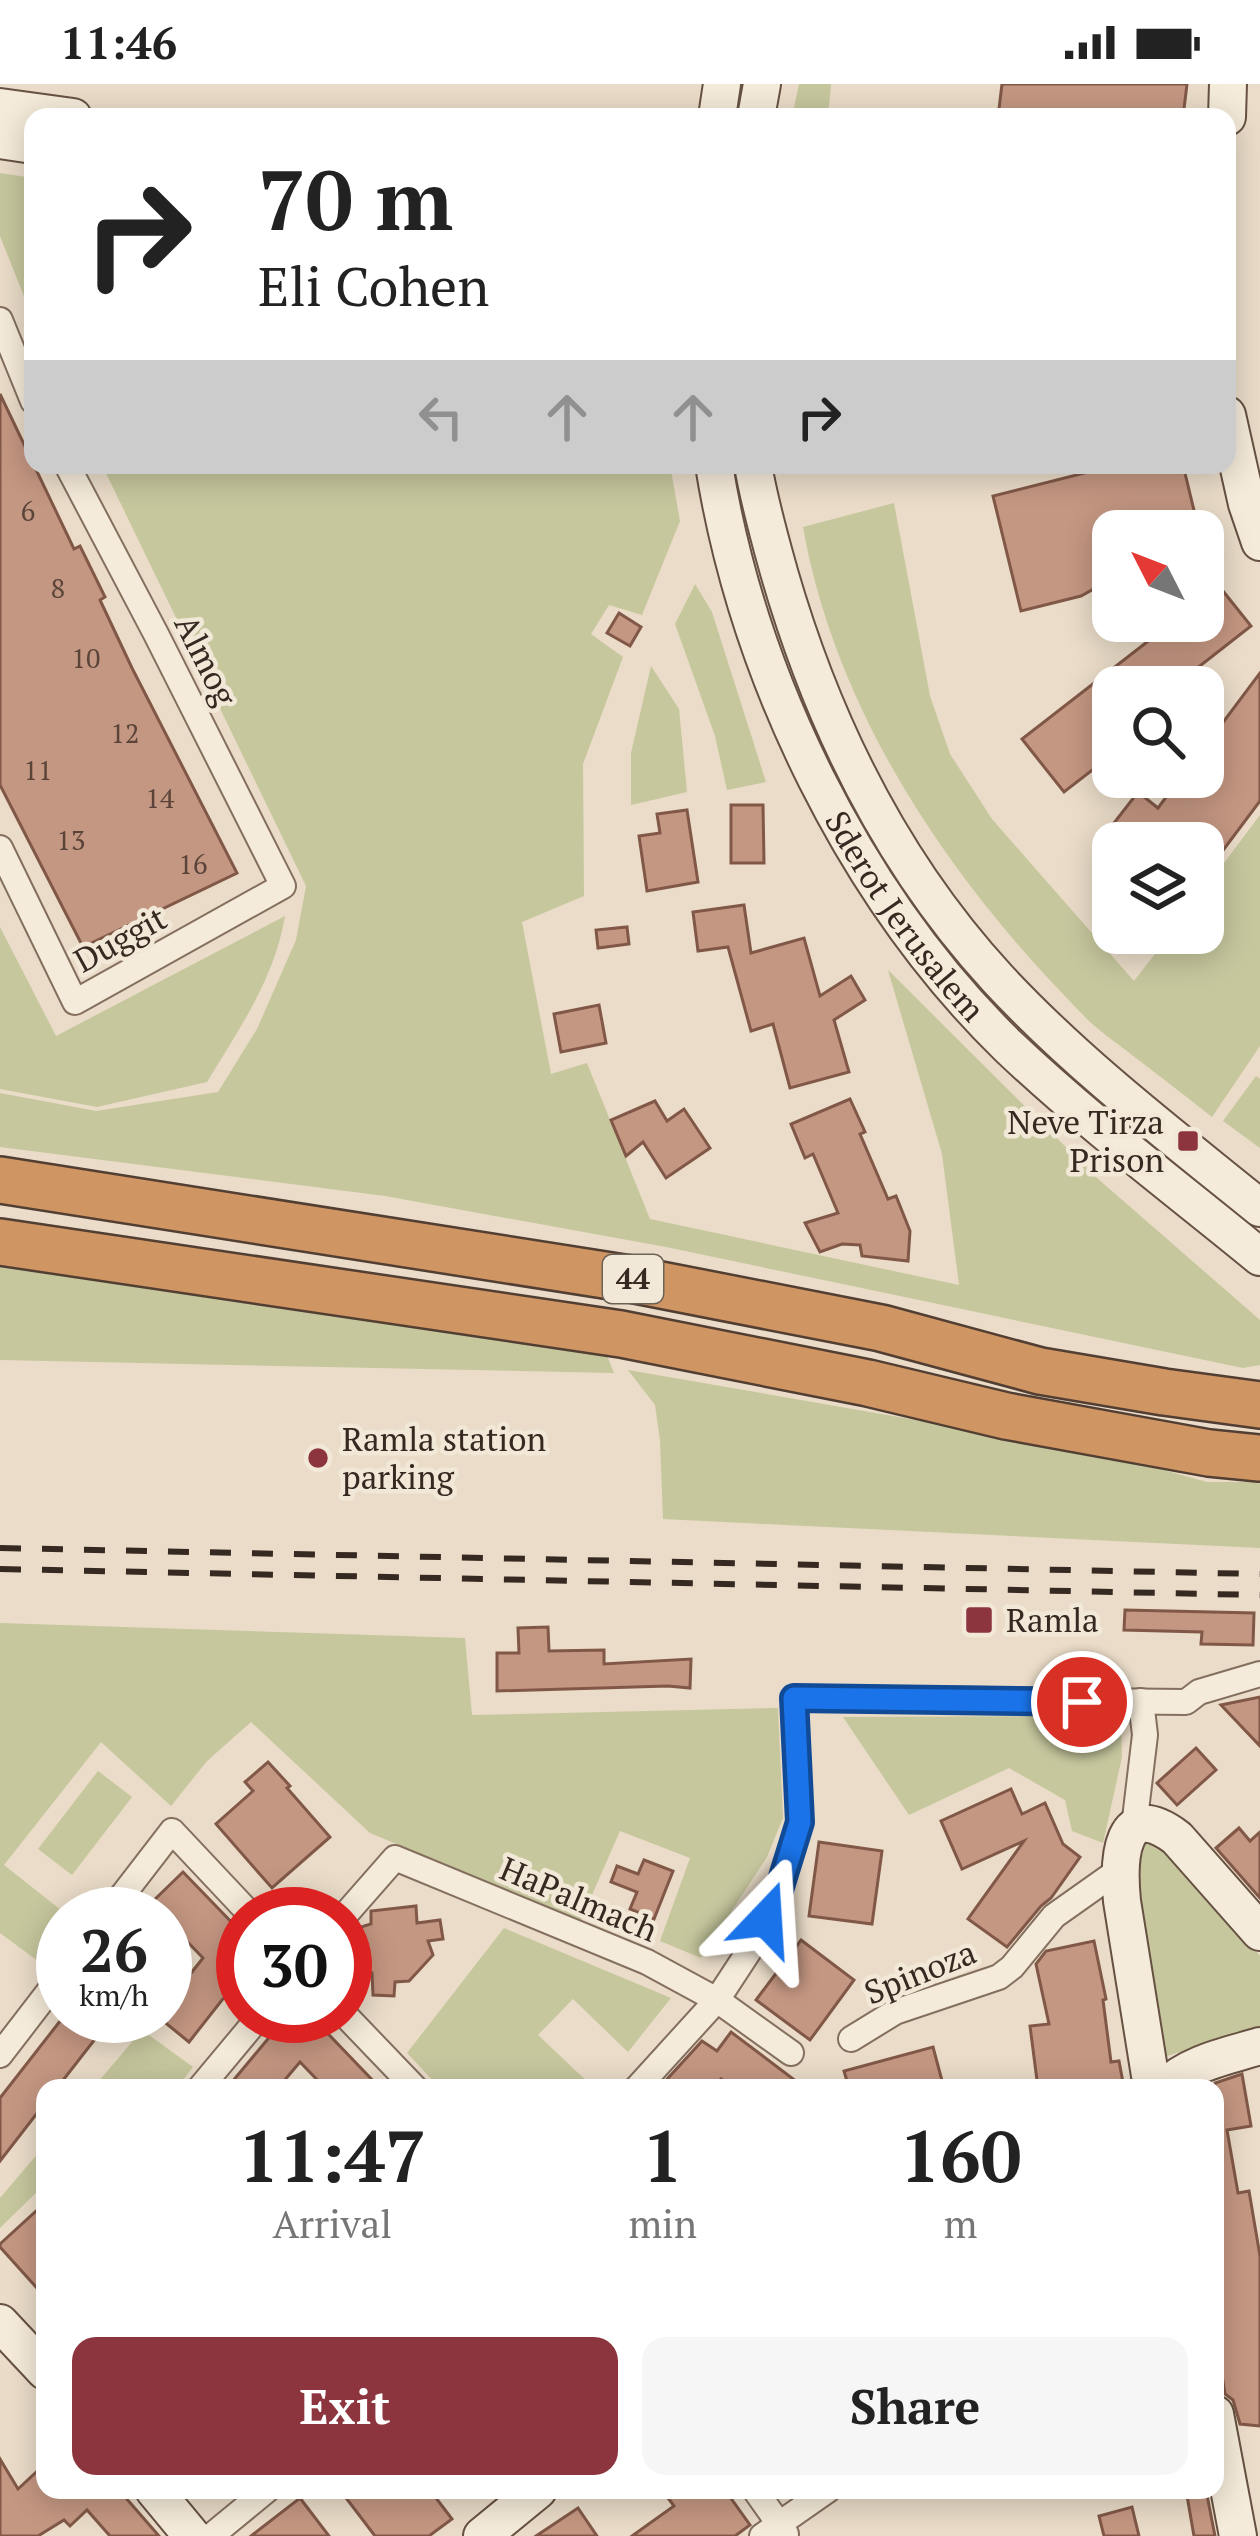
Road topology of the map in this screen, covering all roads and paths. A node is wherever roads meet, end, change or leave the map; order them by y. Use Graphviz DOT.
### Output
graph roads {
  1 [pos="0,320"];
  2 [pos="24,379"];
  3 [pos="1236,457"];
  4 [pos="72,474"];
  5 [pos="716,474"];
  6 [pos="755,474"];
  7 [pos="1260,542"];
  8 [pos="0,848"];
  9 [pos="283,886"];
  10 [pos="0,1180"];
  11 [pos="1260,1208"];
  12 [pos="0,1241"];
  13 [pos="1260,1257"];
  14 [pos="1251,1402"];
  15 [pos="1256,1458"];
  16 [pos="1260,1674"];
  17 [pos="1142,1701"];
  18 [pos="1141,1815"];
  19 [pos="1119,1870"];
  20 [pos="129,1887"];
  21 [pos="225,1887"];
  22 [pos="370,1887"];
  23 [pos="1256,1918"];
  24 [pos="717,2000"];
  25 [pos="36,2008"];
  26 [pos="850,2039"];
  27 [pos="238,2043"];
  28 [pos="372,2043"];
  29 [pos="1260,2046"];
  30 [pos="791,2053"];
  31 [pos="0,2055"];
  32 [pos="208,2079"];
  33 [pos="406,2079"];
  34 [pos="645,2079"];
  35 [pos="1150,2079"];
  36 [pos="1174,2079"];
  37 [pos="1224,2462"];
  38 [pos="161,2499"];
  39 [pos="256,2499"];
  40 [pos="528,2499"];
  41 [pos="760,2499"];
  42 [pos="817,2499"];
  43 [pos="776,2532"];
  44 [pos="486,2535"];
  45 [pos="192,2536"];
  46 [pos="211,2536"];
  47 [pos="1238,2536"];
  1 -- 2 [label="street"];
  3 -- 7 [label="main road"];
  4 -- 9 [label="street, Almog"];
  5 -- 13 [label="main road, Sderot Jerusalem"];
  6 -- 11 [label="main road, Sderot Jerusalem"];
  8 -- 9 [label="street, Duggit"];
  10 -- 14 [label="highway, 44"];
  12 -- 15 [label="highway, 44"];
  16 -- 17 [label="street"];
  17 -- 18 [label="street"];
  17 -- 24 [label="street"];
  18 -- 19 [label="main road"];
  18 -- 23 [label="main road"];
  19 -- 26 [label="street, Spinoza"];
  19 -- 35 [label="main road"];
  20 -- 21 [label="street"];
  22 -- 24 [label="street, HaPalmach"];
  24 -- 30 [label="street, HaPalmach"];
  24 -- 34 [label="street"];
  25 -- 31 [label="street"];
  27 -- 32 [label="street"];
  28 -- 33 [label="street"];
  29 -- 36 [label="main road"];
  37 -- 47 [label="main road"];
  38 -- 45 [label="main road"];
  39 -- 46 [label="street"];
  40 -- 44 [label="main road"];
  41 -- 43 [label="street"];
  42 -- 43 [label="street"];
}
